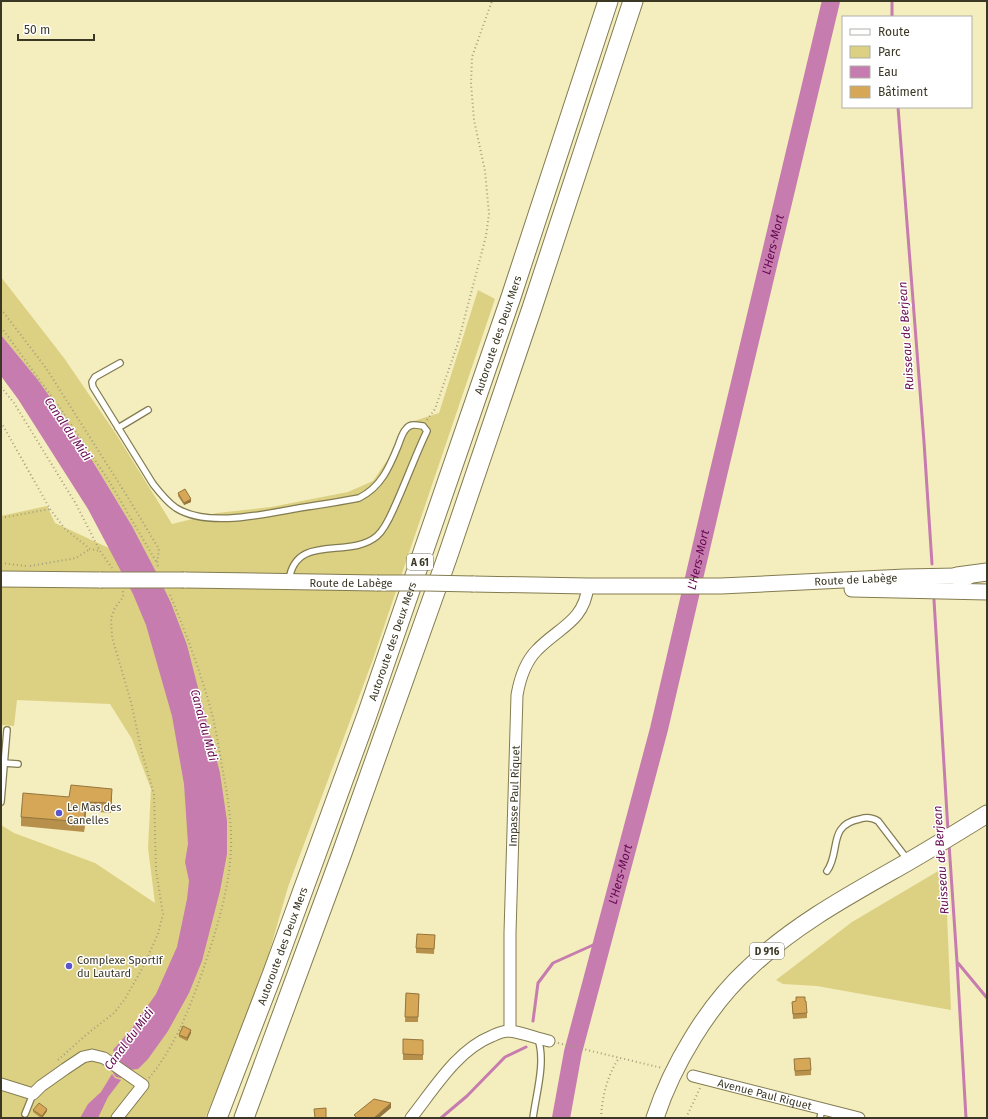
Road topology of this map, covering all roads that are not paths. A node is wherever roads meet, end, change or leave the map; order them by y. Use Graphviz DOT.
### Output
graph roads {
  1 [pos="608,1"];
  2 [pos="632,1"];
  3 [pos="120,362"];
  4 [pos="148,410"];
  5 [pos="118,428"];
  6 [pos="987,572"];
  7 [pos="958,576"];
  8 [pos="1,579"];
  9 [pos="987,579"];
  10 [pos="288,582"];
  11 [pos="588,586"];
  12 [pos="723,586"];
  13 [pos="987,592"];
  14 [pos="7,730"];
  15 [pos="3,745"];
  16 [pos="4,763"];
  17 [pos="18,764"];
  18 [pos="1,802"];
  19 [pos="987,808"];
  20 [pos="987,814"];
  21 [pos="965,827"];
  22 [pos="908,861"];
  23 [pos="827,871"];
  24 [pos="510,1031"];
  25 [pos="543,1040"];
  26 [pos="692,1076"];
  27 [pos="1,1084"];
  28 [pos="33,1094"];
  29 [pos="821,1113"];
  30 [pos="25,1114"];
  31 [pos="117,1118"];
  32 [pos="217,1118"];
  33 [pos="244,1118"];
  34 [pos="411,1118"];
  35 [pos="533,1118"];
  36 [pos="655,1118"];
  37 [pos="860,1118"];
  1 -- 32 [label="highway, Autoroute des Deux Mers / A 61"];
  2 -- 33 [label="highway, Autoroute des Deux Mers / A 61"];
  3 -- 5 [label="lane"];
  4 -- 5 [label="lane"];
  5 -- 10 [label="lane"];
  6 -- 7 [label="main road"];
  7 -- 9 [label="street, Route de Labège"];
  7 -- 12 [label="street, Route de Labège"];
  8 -- 10 [label="street, Route de Labège, bridge"];
  10 -- 11 [label="street, Route de Labège, bridge"];
  11 -- 12 [label="street, Route de Labège"];
  11 -- 24 [label="street, Impasse Paul Riquet"];
  12 -- 13 [label="street, Route de Labège"];
  14 -- 15 [label="lane"];
  15 -- 16 [label="lane"];
  16 -- 17 [label="lane"];
  16 -- 18 [label="lane"];
  19 -- 21 [label="main road, D 916"];
  20 -- 21 [label="main road, D 916"];
  21 -- 22 [label="main road, D 916"];
  22 -- 23 [label="lane"];
  22 -- 36 [label="main road, D 916"];
  24 -- 25 [label="street"];
  24 -- 34 [label="street"];
  25 -- 35 [label="lane"];
  26 -- 29 [label="street, Avenue Paul Riquet"];
  27 -- 28 [label="street"];
  28 -- 30 [label="lane"];
  28 -- 31 [label="street"];
  29 -- 37 [label="street, Avenue Paul Riquet"];
}
